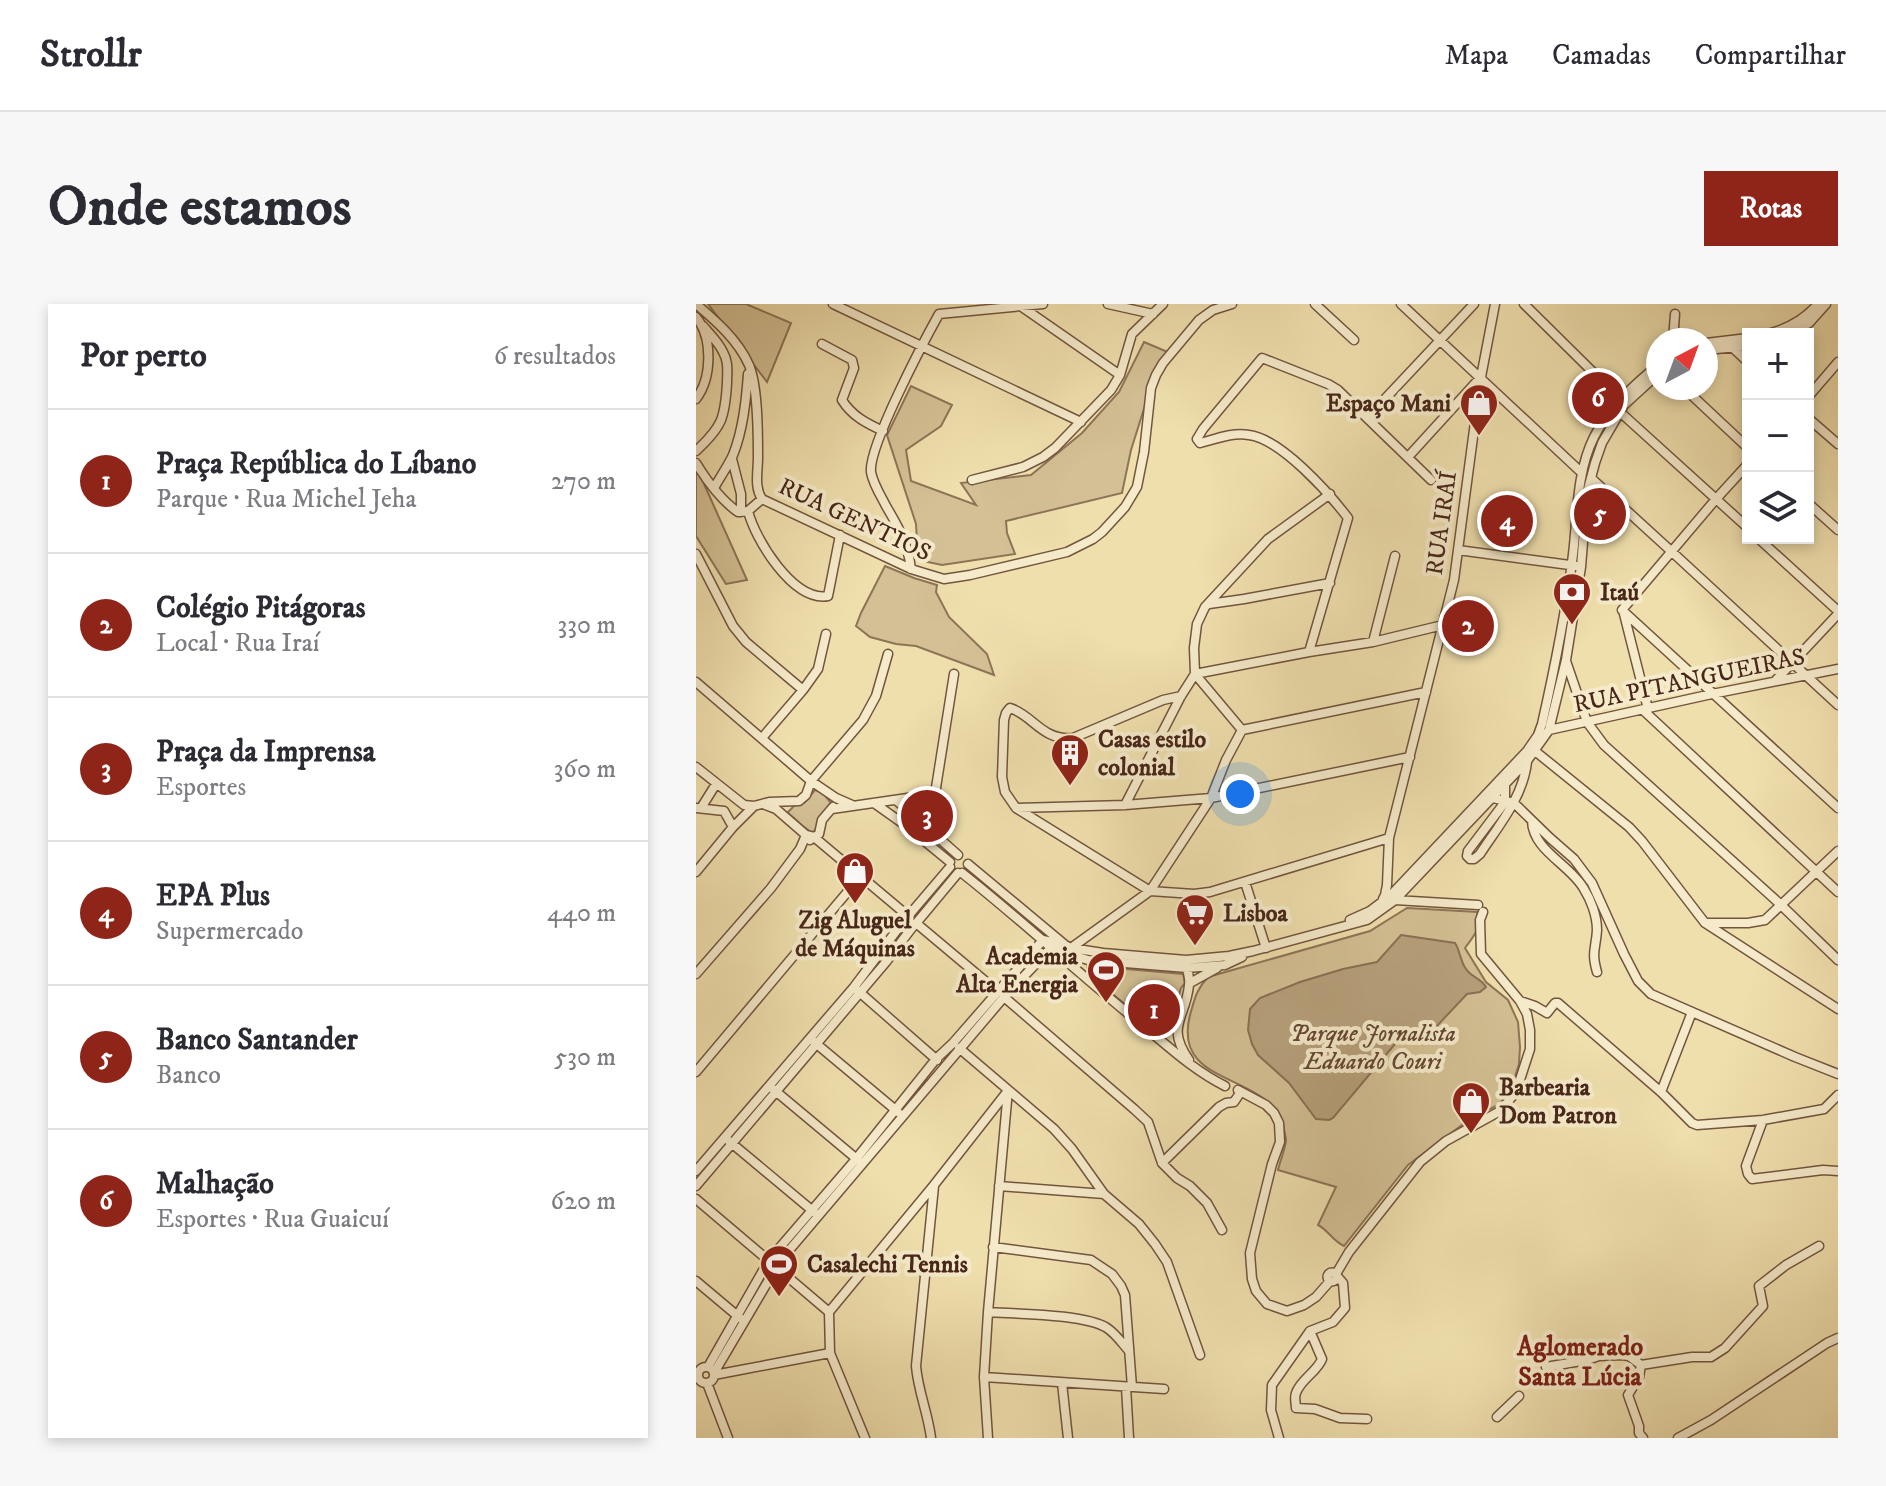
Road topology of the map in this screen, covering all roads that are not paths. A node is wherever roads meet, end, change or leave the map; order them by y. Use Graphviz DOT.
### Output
graph roads {
  1 [pos="696,304"];
  2 [pos="833,304"];
  3 [pos="1033,304"];
  4 [pos="1043,304"];
  5 [pos="1108,304"];
  6 [pos="1163,304"];
  7 [pos="1232,304"];
  8 [pos="1315,304"];
  9 [pos="1401,304"];
  10 [pos="1474,304"];
  11 [pos="1495,304"];
  12 [pos="1524,304"];
  13 [pos="1819,304"];
  14 [pos="1021,306"];
  15 [pos="988,307"];
  16 [pos="1153,314"];
  17 [pos="1675,314"];
  18 [pos="696,317"];
  19 [pos="703,326"];
  20 [pos="1674,328"];
  21 [pos="1787,328"];
  22 [pos="1800,328"];
  23 [pos="1742,339"];
  24 [pos="1354,340"];
  25 [pos="1440,340"];
  26 [pos="1742,340"];
  27 [pos="1718,342"];
  28 [pos="822,344"];
  29 [pos="921,347"];
  30 [pos="1742,347"];
  31 [pos="1733,348"];
  32 [pos="1718,349"];
  33 [pos="1742,356"];
  34 [pos="1838,362"];
  35 [pos="1484,364"];
  36 [pos="749,365"];
  37 [pos="1469,366"];
  38 [pos="1120,375"];
  39 [pos="1481,377"];
  40 [pos="1646,377"];
  41 [pos="1646,383"];
  42 [pos="1814,390"];
  43 [pos="696,399"];
  44 [pos="1623,399"];
  45 [pos="1697,400"];
  46 [pos="1620,412"];
  47 [pos="1367,418"];
  48 [pos="1081,422"];
  49 [pos="1814,423"];
  50 [pos="883,431"];
  51 [pos="1742,442"];
  52 [pos="1838,444"];
  53 [pos="696,451"];
  54 [pos="1408,457"];
  55 [pos="732,459"];
  56 [pos="696,463"];
  57 [pos="1742,471"];
  58 [pos="1581,472"];
  59 [pos="1591,478"];
  60 [pos="972,480"];
  61 [pos="1431,480"];
  62 [pos="714,488"];
  63 [pos="1587,493"];
  64 [pos="1330,494"];
  65 [pos="762,499"];
  66 [pos="1716,499"];
  67 [pos="1814,508"];
  68 [pos="745,511"];
  69 [pos="1742,523"];
  70 [pos="1838,530"];
  71 [pos="840,535"];
  72 [pos="1764,544"];
  73 [pos="1458,550"];
  74 [pos="1671,551"];
  75 [pos="696,554"];
  76 [pos="1395,556"];
  77 [pos="1576,566"];
  78 [pos="911,569"];
  79 [pos="1330,583"];
  80 [pos="1208,604"];
  81 [pos="1622,610"];
  82 [pos="1838,612"];
  83 [pos="1443,625"];
  84 [pos="826,634"];
  85 [pos="1373,642"];
  86 [pos="1309,652"];
  87 [pos="1558,653"];
  88 [pos="888,654"];
  89 [pos="1566,660"];
  90 [pos="1793,663"];
  91 [pos="1838,669"];
  92 [pos="954,674"];
  93 [pos="1195,674"];
  94 [pos="1806,676"];
  95 [pos="1776,681"];
  96 [pos="696,682"];
  97 [pos="803,690"];
  98 [pos="1426,692"];
  99 [pos="1712,694"];
  100 [pos="1181,696"];
  101 [pos="1838,705"];
  102 [pos="1646,709"];
  103 [pos="1587,722"];
  104 [pos="1242,730"];
  105 [pos="1549,730"];
  106 [pos="762,738"];
  107 [pos="1535,751"];
  108 [pos="1410,757"];
  109 [pos="1527,761"];
  110 [pos="696,767"];
  111 [pos="1509,771"];
  112 [pos="716,784"];
  113 [pos="813,785"];
  114 [pos="1504,786"];
  115 [pos="935,794"];
  116 [pos="836,798"];
  117 [pos="1211,798"];
  118 [pos="1493,798"];
  119 [pos="1513,800"];
  120 [pos="897,801"];
  121 [pos="791,802"];
  122 [pos="873,802"];
  123 [pos="758,805"];
  124 [pos="852,805"];
  125 [pos="1125,805"];
  126 [pos="699,808"];
  127 [pos="1016,808"];
  128 [pos="1838,808"];
  129 [pos="832,809"];
  130 [pos="784,815"];
  131 [pos="1532,820"];
  132 [pos="905,825"];
  133 [pos="733,827"];
  134 [pos="936,835"];
  135 [pos="810,836"];
  136 [pos="1389,838"];
  137 [pos="1838,851"];
  138 [pos="958,855"];
  139 [pos="968,864"];
  140 [pos="955,869"];
  141 [pos="1815,871"];
  142 [pos="696,872"];
  143 [pos="860,877"];
  144 [pos="1245,882"];
  145 [pos="1387,885"];
  146 [pos="1402,887"];
  147 [pos="1150,891"];
  148 [pos="1838,892"];
  149 [pos="1392,898"];
  150 [pos="1417,901"];
  151 [pos="1780,904"];
  152 [pos="1382,907"];
  153 [pos="912,919"];
  154 [pos="1705,923"];
  155 [pos="1043,940"];
  156 [pos="1068,946"];
  157 [pos="1051,948"];
  158 [pos="1266,948"];
  159 [pos="1253,951"];
  160 [pos="1103,953"];
  161 [pos="1088,960"];
  162 [pos="1838,960"];
  163 [pos="1186,964"];
  164 [pos="1225,965"];
  165 [pos="1597,972"];
  166 [pos="696,974"];
  167 [pos="1083,977"];
  168 [pos="1190,983"];
  169 [pos="856,990"];
  170 [pos="1000,994"];
  171 [pos="1518,998"];
  172 [pos="1838,1009"];
  173 [pos="1692,1012"];
  174 [pos="1177,1027"];
  175 [pos="1157,1037"];
  176 [pos="813,1041"];
  177 [pos="957,1046"];
  178 [pos="936,1059"];
  179 [pos="944,1066"];
  180 [pos="1196,1070"];
  181 [pos="696,1072"];
  182 [pos="1838,1074"];
  183 [pos="773,1088"];
  184 [pos="1008,1090"];
  185 [pos="1661,1092"];
  186 [pos="1238,1093"];
  187 [pos="1223,1095"];
  188 [pos="1838,1095"];
  189 [pos="895,1109"];
  190 [pos="903,1117"];
  191 [pos="1763,1120"];
  192 [pos="729,1141"];
  193 [pos="860,1162"];
  194 [pos="1162,1163"];
  195 [pos="696,1171"];
  196 [pos="1838,1171"];
  197 [pos="934,1185"];
  198 [pos="696,1186"];
  199 [pos="999,1186"];
  200 [pos="1104,1194"];
  201 [pos="696,1199"];
  202 [pos="814,1213"];
  203 [pos="1222,1230"];
  204 [pos="1819,1246"];
  205 [pos="993,1247"];
  206 [pos="773,1263"];
  207 [pos="1332,1277"];
  208 [pos="696,1281"];
  209 [pos="829,1312"];
  210 [pos="988,1312"];
  211 [pos="741,1318"];
  212 [pos="1310,1331"];
  213 [pos="1838,1338"];
  214 [pos="1129,1352"];
  215 [pos="830,1353"];
  216 [pos="1200,1355"];
  217 [pos="1641,1365"];
  218 [pos="1546,1367"];
  219 [pos="706,1371"];
  220 [pos="984,1377"];
  221 [pos="701,1383"];
  222 [pos="1062,1383"];
  223 [pos="1129,1387"];
  224 [pos="1164,1389"];
  225 [pos="1519,1396"];
  226 [pos="1497,1417"];
  227 [pos="1367,1419"];
  228 [pos="728,1438"];
  229 [pos="865,1438"];
  230 [pos="931,1438"];
  231 [pos="988,1438"];
  232 [pos="1068,1438"];
  233 [pos="1129,1438"];
  234 [pos="1279,1438"];
  235 [pos="1643,1438"];
  236 [pos="1678,1438"];
  1 -- 36 [label="street, RUA GENTIOS"];
  2 -- 29 [label="street"];
  3 -- 4 [label="street"];
  3 -- 14 [label="street"];
  5 -- 16 [label="street"];
  6 -- 16 [label="street"];
  7 -- 78 [label="street, RUA GENTIOS"];
  8 -- 24 [label="street"];
  9 -- 25 [label="street"];
  10 -- 25 [label="street"];
  11 -- 35 [label="street, RUA IRAÍ"];
  12 -- 44 [label="street"];
  13 -- 21 [label="street"];
  13 -- 22 [label="street"];
  14 -- 15 [label="street"];
  14 -- 38 [label="street"];
  15 -- 29 [label="street"];
  16 -- 38 [label="street"];
  17 -- 20 [label="street"];
  18 -- 19 [label="street"];
  19 -- 43 [label="street"];
  19 -- 53 [label="street"];
  23 -- 27 [label="street"];
  25 -- 37 [label="street"];
  25 -- 47 [label="street"];
  26 -- 31 [label="street"];
  28 -- 50 [label="street"];
  29 -- 48 [label="street"];
  29 -- 50 [label="street"];
  30 -- 31 [label="street"];
  31 -- 32 [label="street"];
  31 -- 33 [label="street"];
  34 -- 42 [label="street"];
  35 -- 37 [label="street"];
  35 -- 39 [label="street, RUA IRAÍ"];
  36 -- 55 [label="street"];
  36 -- 65 [label="street, RUA GENTIOS"];
  37 -- 39 [label="street"];
  38 -- 48 [label="street"];
  39 -- 54 [label="street"];
  39 -- 58 [label="street"];
  39 -- 73 [label="street, RUA IRAÍ"];
  40 -- 44 [label="street"];
  41 -- 44 [label="street"];
  44 -- 46 [label="street"];
  44 -- 58 [label="street"];
  45 -- 51 [label="street"];
  46 -- 59 [label="street"];
  46 -- 66 [label="street"];
  47 -- 54 [label="street"];
  47 -- 64 [label="street"];
  48 -- 60 [label="street"];
  49 -- 52 [label="street"];
  50 -- 78 [label="street"];
  54 -- 61 [label="street"];
  55 -- 62 [label="street"];
  55 -- 68 [label="street"];
  56 -- 62 [label="street"];
  57 -- 66 [label="street"];
  58 -- 63 [label="street"];
  58 -- 77 [label="street"];
  59 -- 63 [label="street"];
  59 -- 74 [label="street"];
  62 -- 68 [label="street"];
  63 -- 77 [label="street"];
  64 -- 79 [label="street"];
  64 -- 80 [label="street"];
  65 -- 68 [label="street"];
  65 -- 71 [label="street, RUA GENTIOS"];
  66 -- 69 [label="street"];
  66 -- 74 [label="street"];
  67 -- 70 [label="street"];
  68 -- 71 [label="street"];
  71 -- 78 [label="street, RUA GENTIOS"];
  72 -- 82 [label="street"];
  73 -- 77 [label="street"];
  73 -- 83 [label="street, RUA IRAÍ"];
  74 -- 81 [label="street"];
  74 -- 90 [label="street"];
  75 -- 97 [label="street"];
  76 -- 85 [label="street"];
  77 -- 87 [label="street"];
  77 -- 89 [label="street"];
  79 -- 80 [label="street"];
  79 -- 86 [label="street"];
  80 -- 93 [label="street"];
  81 -- 99 [label="street"];
  81 -- 102 [label="street"];
  82 -- 90 [label="street"];
  83 -- 85 [label="street"];
  83 -- 98 [label="street, RUA IRAÍ"];
  84 -- 97 [label="street"];
  85 -- 86 [label="street"];
  86 -- 93 [label="street"];
  87 -- 89 [label="street"];
  87 -- 111 [label="street"];
  88 -- 113 [label="street"];
  89 -- 103 [label="street"];
  89 -- 105 [label="street"];
  90 -- 94 [label="street"];
  90 -- 95 [label="street"];
  91 -- 94 [label="street, RUA PITANGUEIRAS"];
  92 -- 115 [label="street"];
  93 -- 100 [label="street"];
  93 -- 104 [label="street"];
  94 -- 95 [label="street, RUA PITANGUEIRAS"];
  94 -- 101 [label="street"];
  95 -- 99 [label="street, RUA PITANGUEIRAS"];
  96 -- 106 [label="street"];
  97 -- 106 [label="street"];
  98 -- 104 [label="street"];
  98 -- 108 [label="street, RUA IRAÍ"];
  99 -- 102 [label="street, RUA PITANGUEIRAS"];
  99 -- 128 [label="street"];
  100 -- 125 [label="street"];
  100 -- 127 [label="street"];
  102 -- 103 [label="street, RUA PITANGUEIRAS"];
  102 -- 141 [label="street"];
  103 -- 105 [label="street, RUA PITANGUEIRAS"];
  103 -- 151 [label="street"];
  104 -- 117 [label="street"];
  105 -- 107 [label="street"];
  106 -- 113 [label="street"];
  107 -- 109 [label="street"];
  107 -- 154 [label="street"];
  108 -- 117 [label="street"];
  108 -- 136 [label="street, RUA IRAÍ"];
  109 -- 114 [label="street"];
  109 -- 119 [label="street"];
  110 -- 112 [label="street"];
  111 -- 114 [label="street"];
  111 -- 146 [label="street"];
  112 -- 123 [label="street"];
  112 -- 126 [label="street"];
  113 -- 116 [label="street"];
  113 -- 121 [label="street"];
  114 -- 118 [label="street"];
  114 -- 119 [label="street"];
  115 -- 120 [label="street"];
  115 -- 134 [label="street"];
  116 -- 124 [label="street"];
  116 -- 129 [label="street"];
  117 -- 125 [label="street"];
  117 -- 147 [label="street"];
  118 -- 119 [label="street"];
  118 -- 146 [label="street"];
  119 -- 119 [label="street"];
  119 -- 131 [label="street"];
  120 -- 122 [label="street"];
  120 -- 132 [label="street"];
  120 -- 134 [label="street"];
  121 -- 123 [label="street"];
  121 -- 130 [label="street"];
  122 -- 124 [label="street"];
  122 -- 132 [label="street"];
  123 -- 130 [label="street"];
  123 -- 133 [label="street"];
  124 -- 129 [label="street"];
  125 -- 127 [label="street"];
  126 -- 133 [label="street"];
  127 -- 147 [label="street"];
  129 -- 135 [label="street"];
  130 -- 135 [label="street"];
  131 -- 165 [label="street"];
  131 -- 173 [label="street"];
  132 -- 140 [label="street"];
  133 -- 142 [label="street"];
  134 -- 138 [label="street"];
  135 -- 143 [label="street"];
  135 -- 166 [label="street"];
  136 -- 144 [label="street"];
  136 -- 145 [label="street, RUA IRAÍ"];
  137 -- 141 [label="street"];
  138 -- 139 [label="street"];
  138 -- 140 [label="street"];
  139 -- 140 [label="street"];
  139 -- 156 [label="street"];
  140 -- 153 [label="street"];
  140 -- 155 [label="street"];
  141 -- 148 [label="street"];
  141 -- 151 [label="street"];
  143 -- 153 [label="street"];
  143 -- 181 [label="street"];
  144 -- 147 [label="street"];
  144 -- 158 [label="street"];
  145 -- 146 [label="street"];
  145 -- 149 [label="street"];
  145 -- 152 [label="street, RUA IRAÍ"];
  146 -- 149 [label="street"];
  146 -- 150 [label="street"];
  147 -- 156 [label="street"];
  149 -- 150 [label="street"];
  149 -- 152 [label="street"];
  150 -- 171 [label="street"];
  151 -- 154 [label="street"];
  151 -- 162 [label="street"];
  152 -- 158 [label="street"];
  153 -- 169 [label="street"];
  153 -- 170 [label="street"];
  154 -- 172 [label="street"];
  155 -- 156 [label="street"];
  155 -- 157 [label="street"];
  155 -- 170 [label="street"];
  156 -- 160 [label="street"];
  157 -- 161 [label="street"];
  157 -- 167 [label="street"];
  157 -- 170 [label="street"];
  158 -- 159 [label="street"];
  159 -- 163 [label="street"];
  159 -- 164 [label="street"];
  160 -- 161 [label="street"];
  160 -- 163 [label="street"];
  161 -- 163 [label="street"];
  161 -- 167 [label="street"];
  163 -- 164 [label="street"];
  163 -- 168 [label="street"];
  164 -- 168 [label="street"];
  167 -- 175 [label="street"];
  168 -- 174 [label="street"];
  169 -- 176 [label="street"];
  169 -- 178 [label="street"];
  170 -- 177 [label="street"];
  170 -- 194 [label="street"];
  171 -- 185 [label="street"];
  171 -- 207 [label="street"];
  173 -- 182 [label="street"];
  173 -- 185 [label="street"];
  174 -- 175 [label="street"];
  174 -- 180 [label="street"];
  175 -- 180 [label="street"];
  176 -- 183 [label="street"];
  176 -- 189 [label="street"];
  177 -- 178 [label="street"];
  177 -- 179 [label="street"];
  177 -- 184 [label="street"];
  178 -- 179 [label="street"];
  178 -- 189 [label="street"];
  179 -- 190 [label="street"];
  180 -- 187 [label="street"];
  183 -- 192 [label="street"];
  183 -- 193 [label="street"];
  184 -- 197 [label="street"];
  184 -- 199 [label="street"];
  184 -- 200 [label="street"];
  185 -- 191 [label="street"];
  186 -- 187 [label="street"];
  186 -- 187 [label="street"];
  186 -- 207 [label="street"];
  187 -- 194 [label="street"];
  188 -- 191 [label="street"];
  189 -- 190 [label="street"];
  189 -- 193 [label="street"];
  190 -- 193 [label="street"];
  191 -- 196 [label="street"];
  192 -- 195 [label="street"];
  192 -- 198 [label="street"];
  192 -- 202 [label="street"];
  193 -- 202 [label="street"];
  194 -- 203 [label="street"];
  197 -- 209 [label="street"];
  197 -- 230 [label="street"];
  199 -- 200 [label="street"];
  199 -- 205 [label="street"];
  200 -- 216 [label="street"];
  201 -- 206 [label="street"];
  202 -- 206 [label="street"];
  204 -- 217 [label="street"];
  205 -- 210 [label="street"];
  205 -- 214 [label="street"];
  206 -- 209 [label="street"];
  206 -- 211 [label="street"];
  207 -- 212 [label="street"];
  208 -- 211 [label="street"];
  209 -- 215 [label="street"];
  210 -- 214 [label="street"];
  210 -- 220 [label="street"];
  211 -- 219 [label="street"];
  212 -- 227 [label="street"];
  212 -- 234 [label="street"];
  213 -- 236 [label="street"];
  214 -- 223 [label="street"];
  215 -- 219 [label="street"];
  215 -- 229 [label="street"];
  217 -- 218 [label="street"];
  217 -- 235 [label="street"];
  219 -- 221 [label="street"];
  219 -- 221 [label="street"];
  220 -- 222 [label="street"];
  220 -- 231 [label="street"];
  221 -- 228 [label="street"];
  222 -- 223 [label="street"];
  222 -- 232 [label="street"];
  223 -- 224 [label="street"];
  223 -- 233 [label="street"];
  225 -- 226 [label="street"];
}
